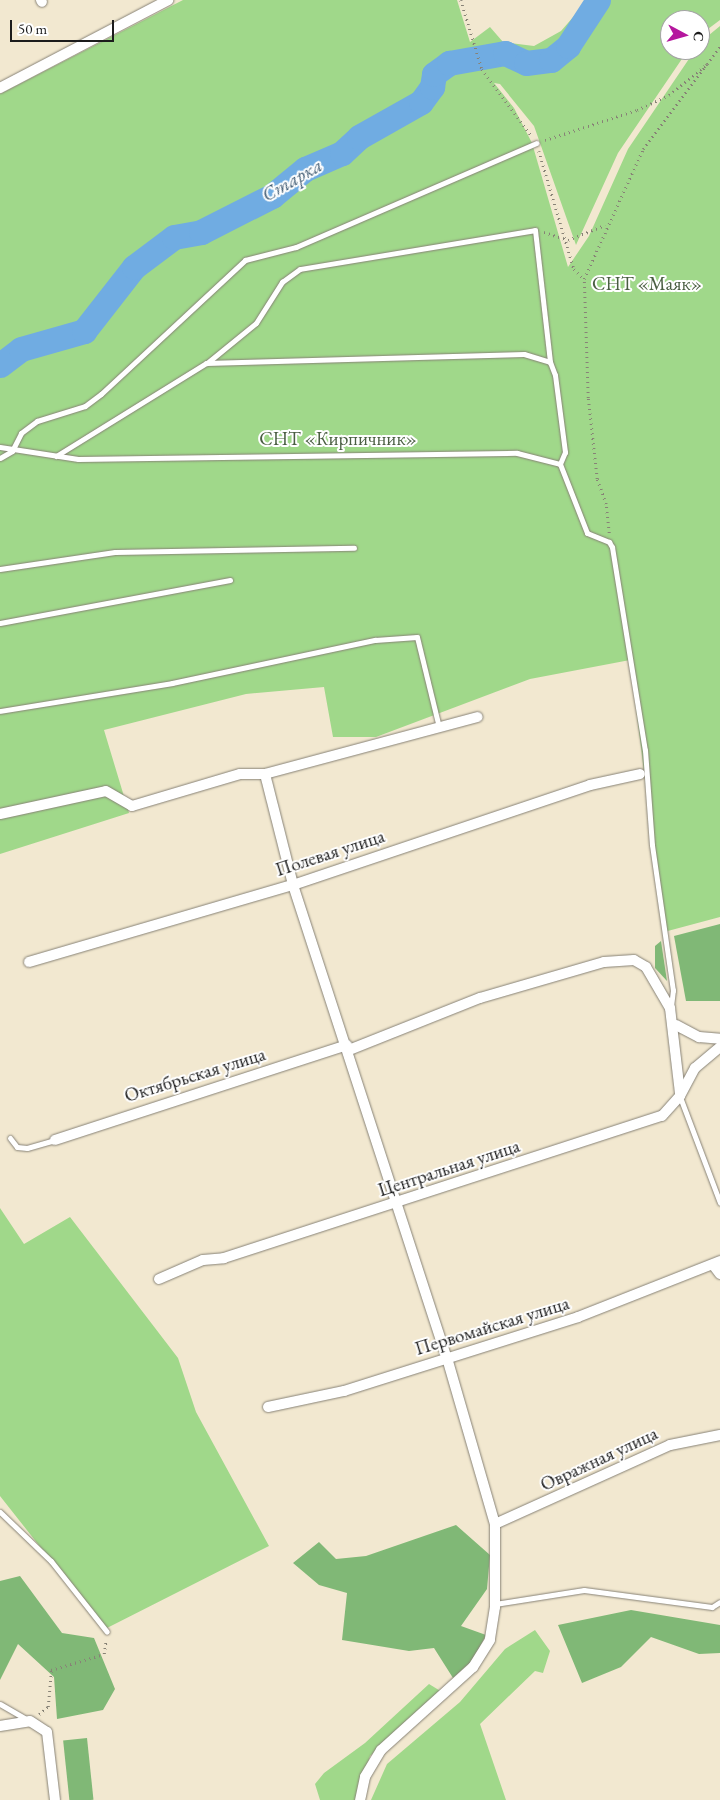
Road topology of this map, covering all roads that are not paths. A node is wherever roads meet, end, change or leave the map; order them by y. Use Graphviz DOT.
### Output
graph roads {
  1 [pos="168,0"];
  2 [pos="0,88"];
  3 [pos="536,143"];
  4 [pos="550,362"];
  5 [pos="206,363"];
  6 [pos="0,448"];
  7 [pos="12,451"];
  8 [pos="55,456"];
  9 [pos="0,458"];
  10 [pos="560,464"];
  11 [pos="354,548"];
  12 [pos="0,570"];
  13 [pos="230,580"];
  14 [pos="0,622"];
  15 [pos="0,711"];
  16 [pos="477,716"];
  17 [pos="439,727"];
  18 [pos="644,773"];
  19 [pos="265,774"];
  20 [pos="0,814"];
  21 [pos="293,885"];
  22 [pos="28,962"];
  23 [pos="670,1008"];
  24 [pos="676,1025"];
  25 [pos="720,1039"];
  26 [pos="348,1047"];
  27 [pos="720,1047"];
  28 [pos="680,1096"];
  29 [pos="10,1138"];
  30 [pos="55,1140"];
  31 [pos="398,1203"];
  32 [pos="720,1203"];
  33 [pos="718,1267"];
  34 [pos="159,1278"];
  35 [pos="447,1358"];
  36 [pos="268,1408"];
  37 [pos="720,1435"];
  38 [pos="0,1512"];
  39 [pos="495,1524"];
  40 [pos="720,1602"];
  41 [pos="495,1604"];
  42 [pos="106,1632"];
  43 [pos="0,1704"];
  44 [pos="30,1721"];
  45 [pos="0,1726"];
  46 [pos="55,1800"];
  47 [pos="360,1800"];
  1 -- 2 [label="street"];
  3 -- 7 [label="lane"];
  4 -- 5 [label="lane"];
  4 -- 5 [label="lane"];
  4 -- 10 [label="lane"];
  5 -- 8 [label="lane"];
  6 -- 7 [label="lane"];
  7 -- 8 [label="lane"];
  7 -- 9 [label="lane"];
  8 -- 10 [label="lane"];
  10 -- 18 [label="lane"];
  11 -- 12 [label="lane"];
  13 -- 14 [label="lane"];
  15 -- 17 [label="lane"];
  16 -- 17 [label="street"];
  17 -- 19 [label="street"];
  18 -- 21 [label="street, Полевая улица"];
  18 -- 23 [label="lane"];
  19 -- 20 [label="street"];
  19 -- 21 [label="street"];
  21 -- 22 [label="street, Полевая улица"];
  21 -- 26 [label="street"];
  23 -- 24 [label="street"];
  23 -- 26 [label="street, Октябрьская улица"];
  24 -- 25 [label="street"];
  24 -- 28 [label="street"];
  26 -- 30 [label="street, Октябрьская улица"];
  26 -- 31 [label="street"];
  27 -- 28 [label="street, Центральная улица"];
  28 -- 31 [label="street, Центральная улица"];
  28 -- 32 [label="lane"];
  29 -- 30 [label="lane"];
  31 -- 34 [label="street, Центральная улица"];
  31 -- 35 [label="street"];
  33 -- 35 [label="street, Первомайская улица"];
  35 -- 36 [label="street, Первомайская улица"];
  35 -- 39 [label="street"];
  37 -- 39 [label="street, Овражная улица"];
  38 -- 42 [label="lane"];
  39 -- 41 [label="street"];
  40 -- 41 [label="lane"];
  41 -- 47 [label="street"];
  43 -- 44 [label="lane"];
  44 -- 45 [label="street"];
  44 -- 46 [label="street"];
}
